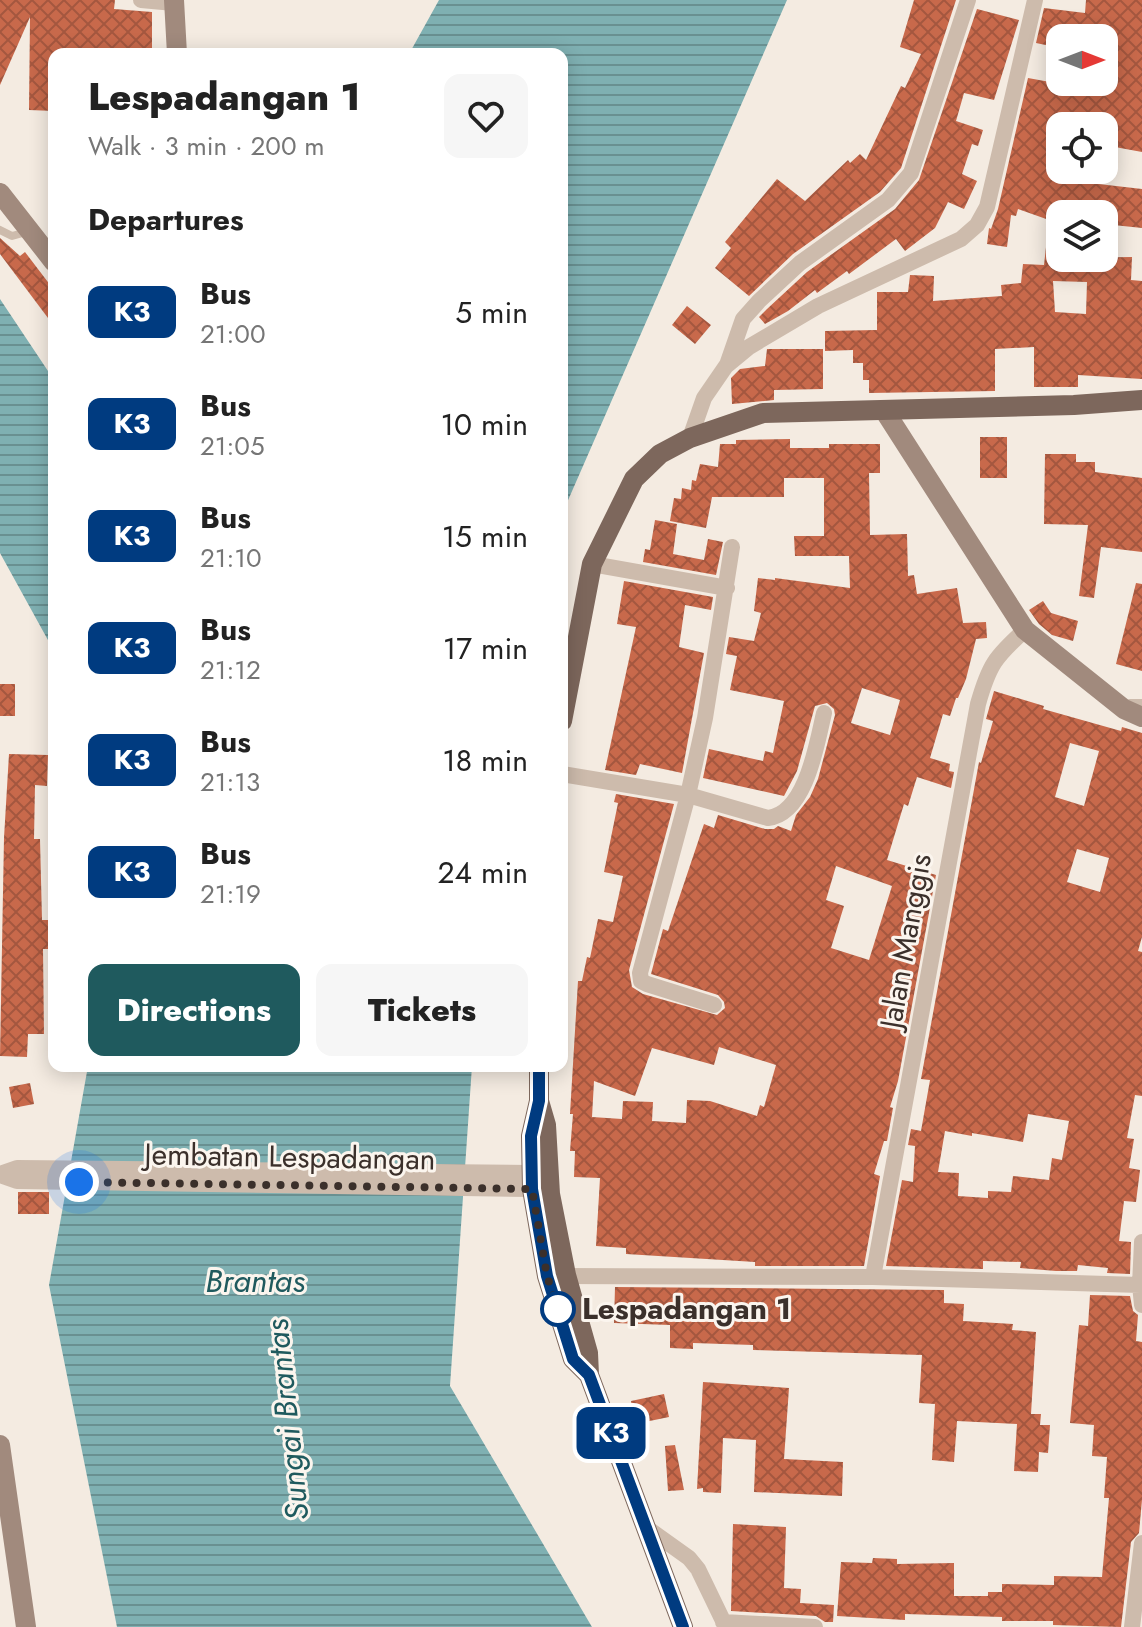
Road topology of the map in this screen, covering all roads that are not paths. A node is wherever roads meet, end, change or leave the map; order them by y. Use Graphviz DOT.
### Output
graph roads {
  1 [pos="141,0"];
  2 [pos="968,0"];
  3 [pos="1035,0"];
  4 [pos="174,2"];
  5 [pos="177,48"];
  6 [pos="0,193"];
  7 [pos="0,230"];
  8 [pos="31,231"];
  9 [pos="48,254"];
  10 [pos="726,366"];
  11 [pos="1142,400"];
  12 [pos="884,410"];
  13 [pos="690,438"];
  14 [pos="732,547"];
  15 [pos="592,564"];
  16 [pos="727,588"];
  17 [pos="1025,630"];
  18 [pos="568,690"];
  19 [pos="1136,710"];
  20 [pos="824,713"];
  21 [pos="568,775"];
  22 [pos="688,795"];
  23 [pos="714,1005"];
  24 [pos="539,1072"];
  25 [pos="539,1101"];
  26 [pos="0,1174"];
  27 [pos="524,1181"];
  28 [pos="1142,1242"];
  29 [pos="1142,1251"];
  30 [pos="556,1276"];
  31 [pos="873,1277"];
  32 [pos="1140,1285"];
  33 [pos="1142,1305"];
  34 [pos="0,1445"];
  35 [pos="647,1528"];
  36 [pos="1142,1543"];
  37 [pos="725,1624"];
  38 [pos="26,1627"];
  39 [pos="683,1627"];
  40 [pos="815,1627"];
  41 [pos="1132,1627"];
  1 -- 4 [label="street"];
  2 -- 10 [label="street"];
  3 -- 10 [label="street"];
  4 -- 5 [label="main road"];
  6 -- 8 [label="main road"];
  7 -- 8 [label="lane"];
  8 -- 9 [label="main road"];
  10 -- 13 [label="street"];
  11 -- 12 [label="main road"];
  12 -- 13 [label="main road"];
  12 -- 17 [label="main road"];
  13 -- 15 [label="main road"];
  14 -- 16 [label="street"];
  15 -- 16 [label="street"];
  15 -- 18 [label="main road"];
  16 -- 22 [label="street"];
  17 -- 19 [label="main road"];
  17 -- 31 [label="street, Jalan Manggis"];
  20 -- 22 [label="street"];
  21 -- 22 [label="street"];
  22 -- 23 [label="street"];
  24 -- 25 [label="main road"];
  25 -- 27 [label="main road"];
  25 -- 30 [label="main road"];
  26 -- 27 [label="street, Jembatan Lespadangan"];
  27 -- 30 [label="main road"];
  28 -- 29 [label="street"];
  29 -- 32 [label="street"];
  30 -- 31 [label="street"];
  30 -- 35 [label="main road"];
  31 -- 32 [label="street"];
  32 -- 33 [label="street"];
  34 -- 38 [label="main road"];
  35 -- 37 [label="street"];
  35 -- 39 [label="main road"];
  36 -- 41 [label="street"];
  37 -- 40 [label="street"];
}
